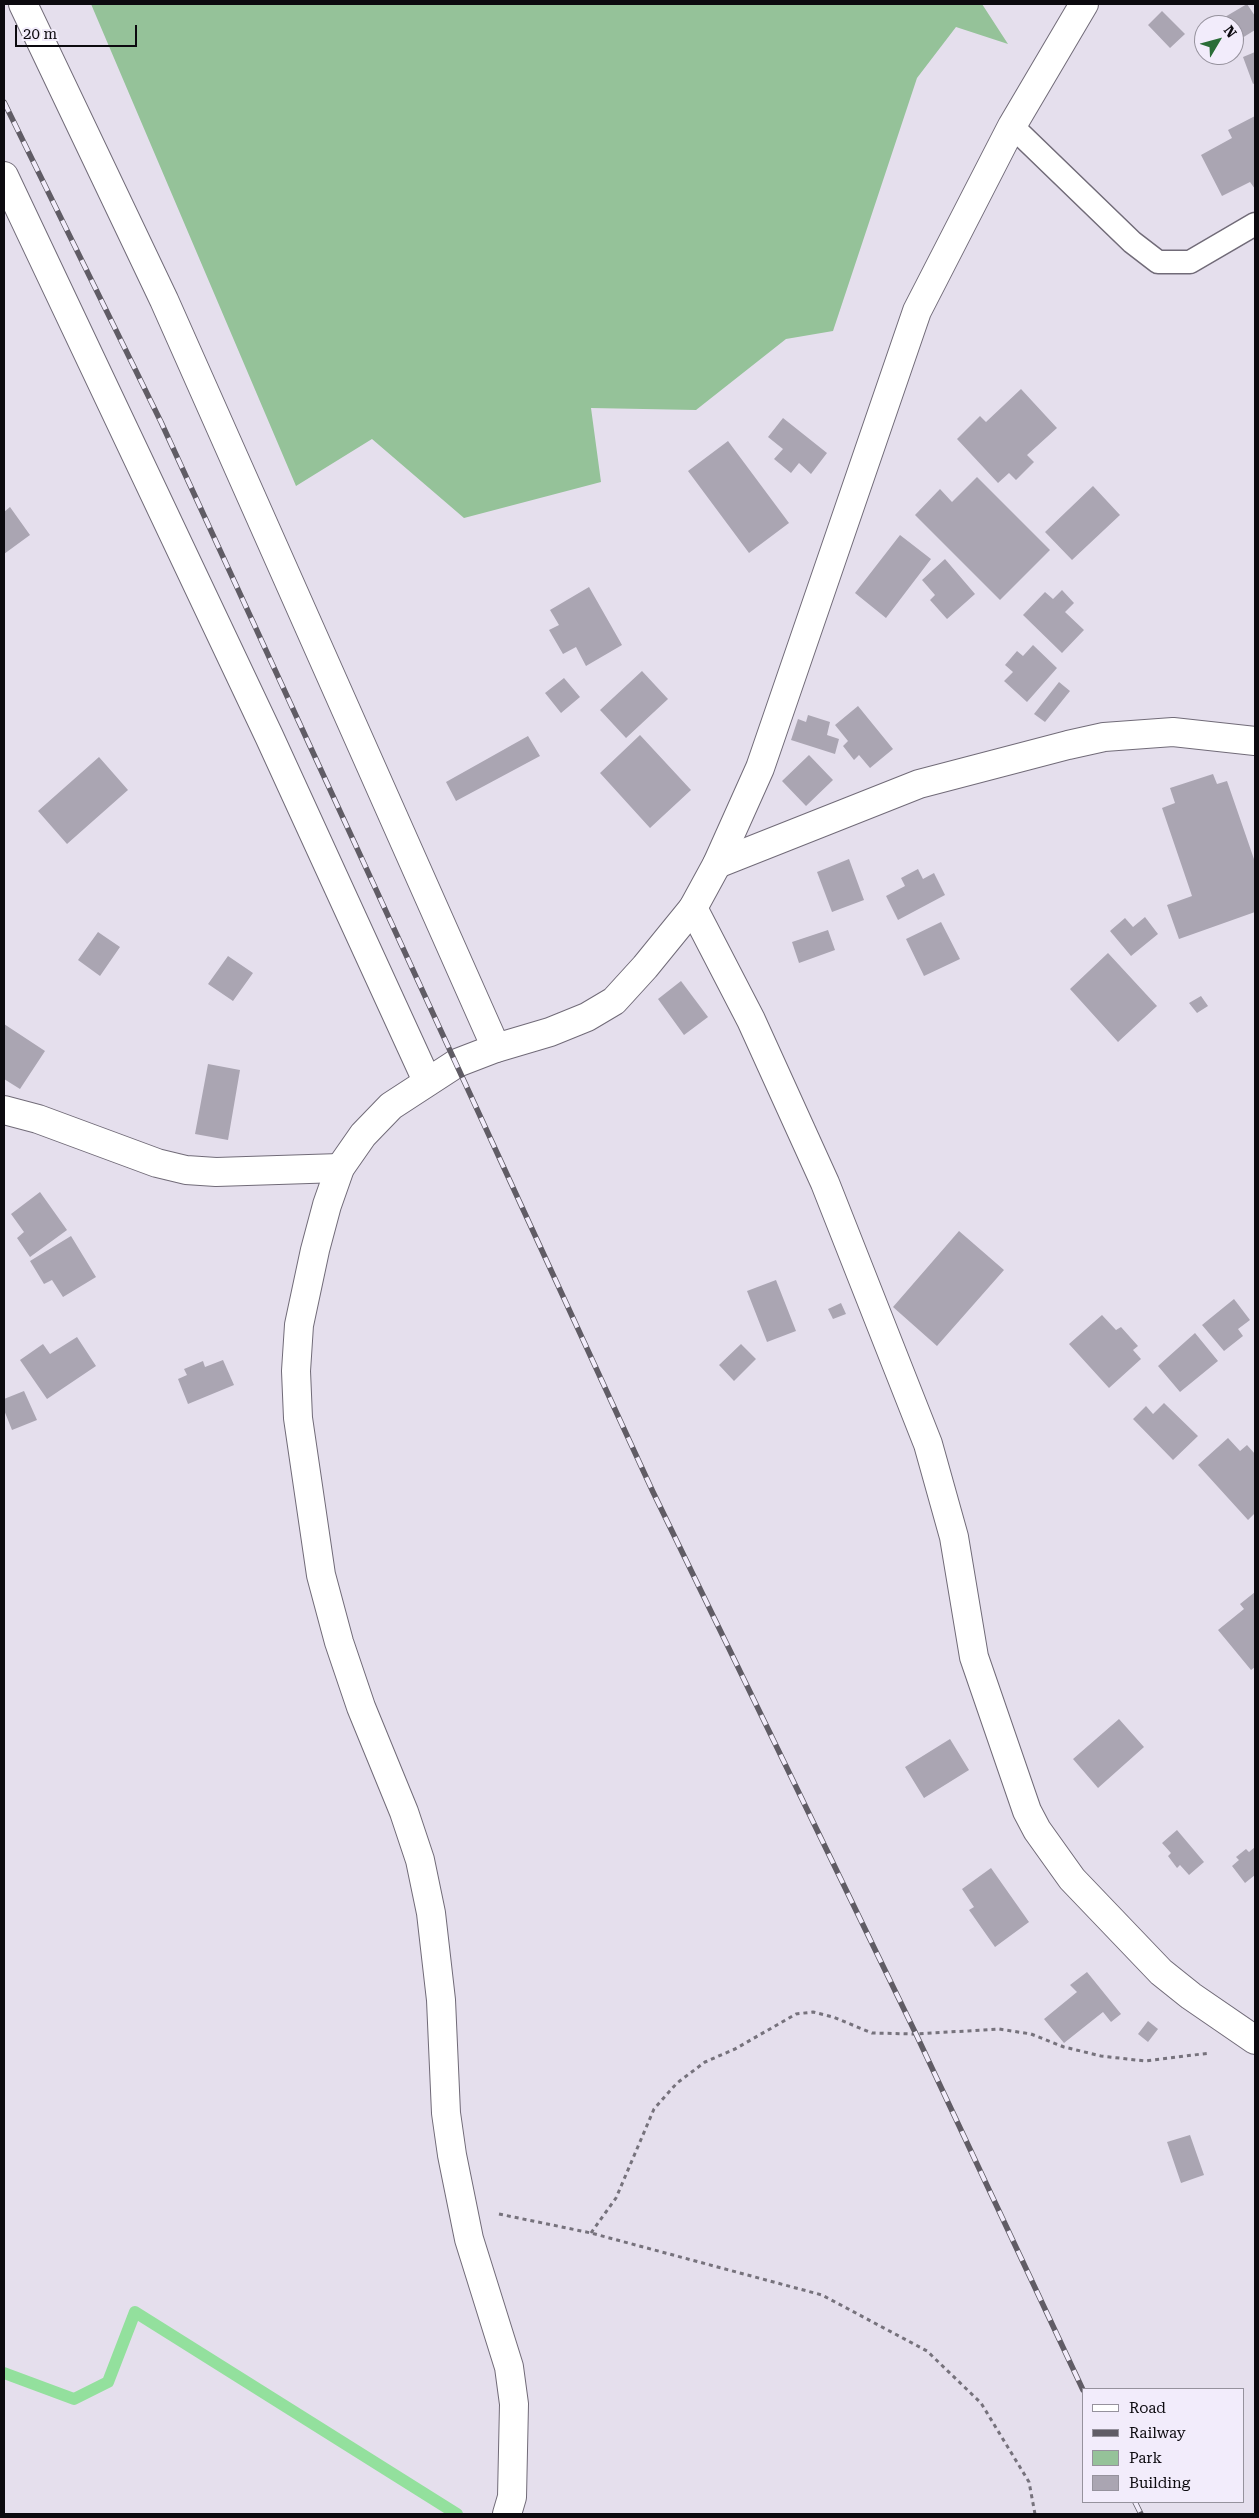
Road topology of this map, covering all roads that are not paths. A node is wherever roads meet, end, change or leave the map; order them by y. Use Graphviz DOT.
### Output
graph roads {
  1 [pos="22,4"];
  2 [pos="1084,4"];
  3 [pos="1012,126"];
  4 [pos="4,176"];
  5 [pos="1255,224"];
  6 [pos="1255,741"];
  7 [pos="717,864"];
  8 [pos="692,908"];
  9 [pos="496,1048"];
  10 [pos="427,1081"];
  11 [pos="4,1110"];
  12 [pos="340,1168"];
  13 [pos="1255,2040"];
  14 [pos="508,2514"];
  1 -- 9 [label="street"];
  2 -- 3 [label="street"];
  3 -- 5 [label="lane"];
  3 -- 7 [label="street"];
  4 -- 10 [label="street"];
  6 -- 7 [label="street"];
  7 -- 8 [label="street"];
  8 -- 9 [label="street"];
  8 -- 13 [label="street"];
  9 -- 10 [label="street"];
  10 -- 12 [label="street"];
  11 -- 12 [label="street"];
  12 -- 14 [label="street"];
}
